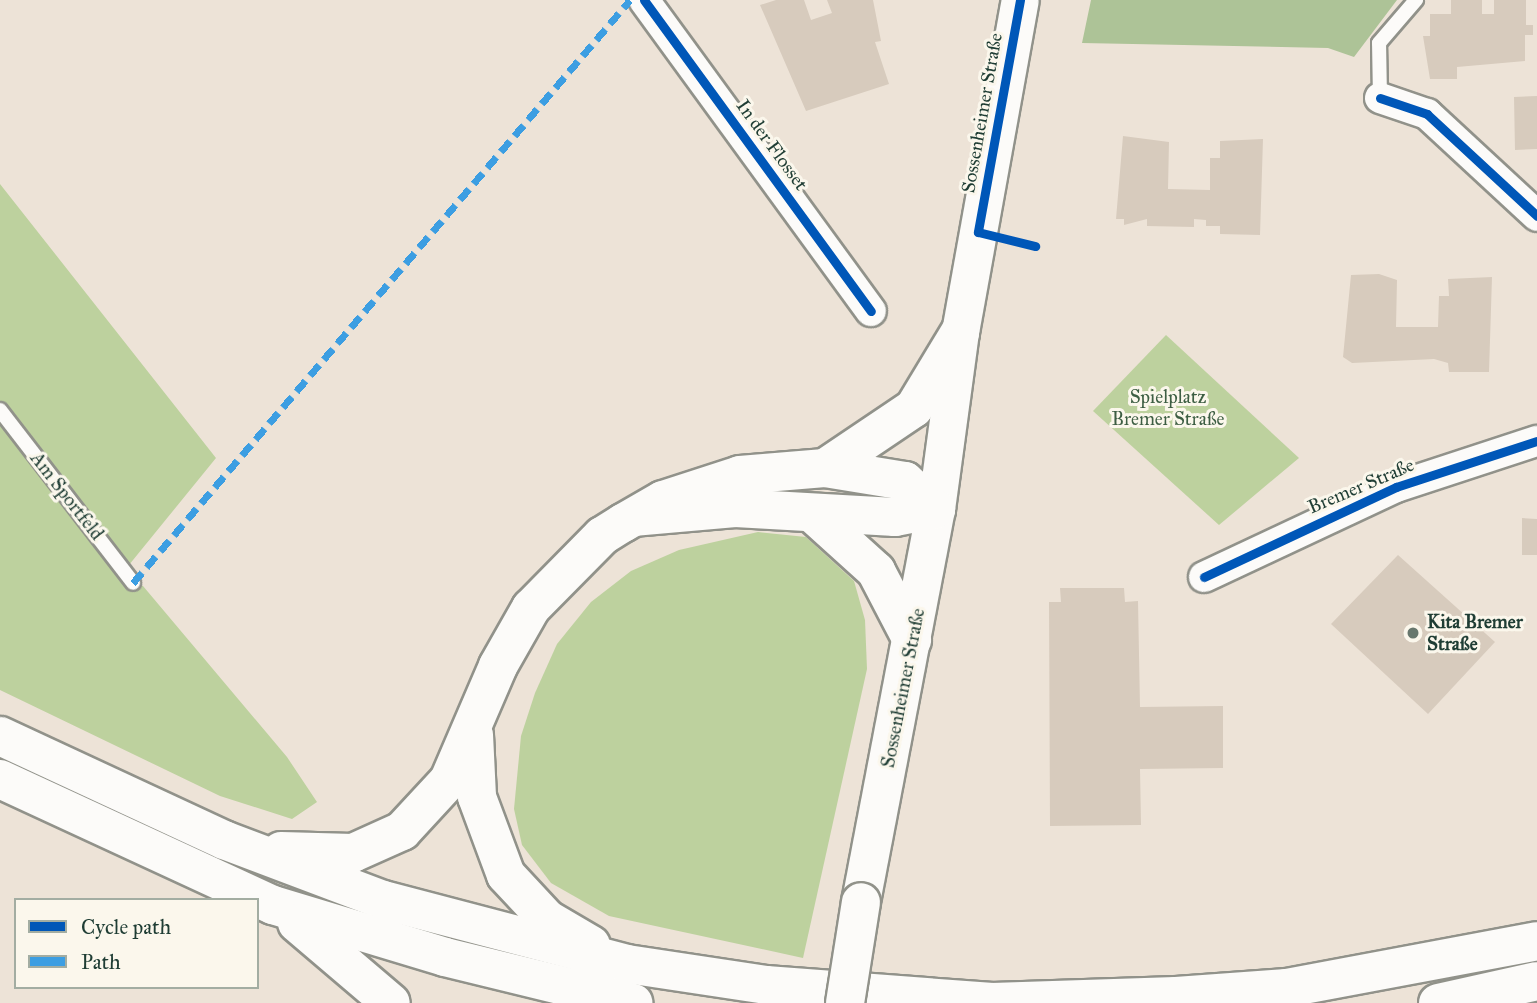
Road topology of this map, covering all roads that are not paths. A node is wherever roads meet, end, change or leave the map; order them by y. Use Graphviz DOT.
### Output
graph roads {
  1 [pos="644,0"];
  2 [pos="1020,0"];
  3 [pos="1416,0"];
  4 [pos="1380,98"];
  5 [pos="1537,216"];
  6 [pos="871,311"];
  7 [pos="960,332"];
  8 [pos="0,410"];
  9 [pos="1537,441"];
  10 [pos="825,468"];
  11 [pos="936,509"];
  12 [pos="813,514"];
  13 [pos="635,517"];
  14 [pos="1204,577"];
  15 [pos="133,583"];
  16 [pos="912,640"];
  17 [pos="475,728"];
  18 [pos="0,736"];
  19 [pos="0,779"];
  20 [pos="224,840"];
  21 [pos="258,898"];
  22 [pos="259,899"];
  23 [pos="273,905"];
  24 [pos="1537,941"];
  25 [pos="627,964"];
  26 [pos="1537,981"];
  27 [pos="391,1003"];
  28 [pos="633,1003"];
  29 [pos="845,1003"];
  30 [pos="1438,1003"];
  1 -- 6 [label="street, In der Flosset"];
  2 -- 7 [label="street, Sossenheimer Straße"];
  3 -- 4 [label="lane"];
  4 -- 5 [label="street"];
  7 -- 10 [label="main road"];
  7 -- 11 [label="street, Sossenheimer Straße"];
  8 -- 15 [label="lane, Am Sportfeld"];
  9 -- 14 [label="street, Bremer Straße"];
  10 -- 11 [label="main road"];
  10 -- 13 [label="main road"];
  11 -- 12 [label="main road"];
  11 -- 16 [label="main road, Sossenheimer Straße"];
  12 -- 13 [label="main road"];
  12 -- 16 [label="main road"];
  13 -- 17 [label="main road"];
  16 -- 29 [label="main road, Sossenheimer Straße, bridge"];
  17 -- 20 [label="main road"];
  17 -- 25 [label="main road"];
  18 -- 20 [label="main road"];
  19 -- 21 [label="main road"];
  20 -- 25 [label="main road"];
  22 -- 23 [label="main road"];
  23 -- 27 [label="main road"];
  23 -- 28 [label="main road"];
  24 -- 25 [label="main road"];
  26 -- 30 [label="main road"];
}
